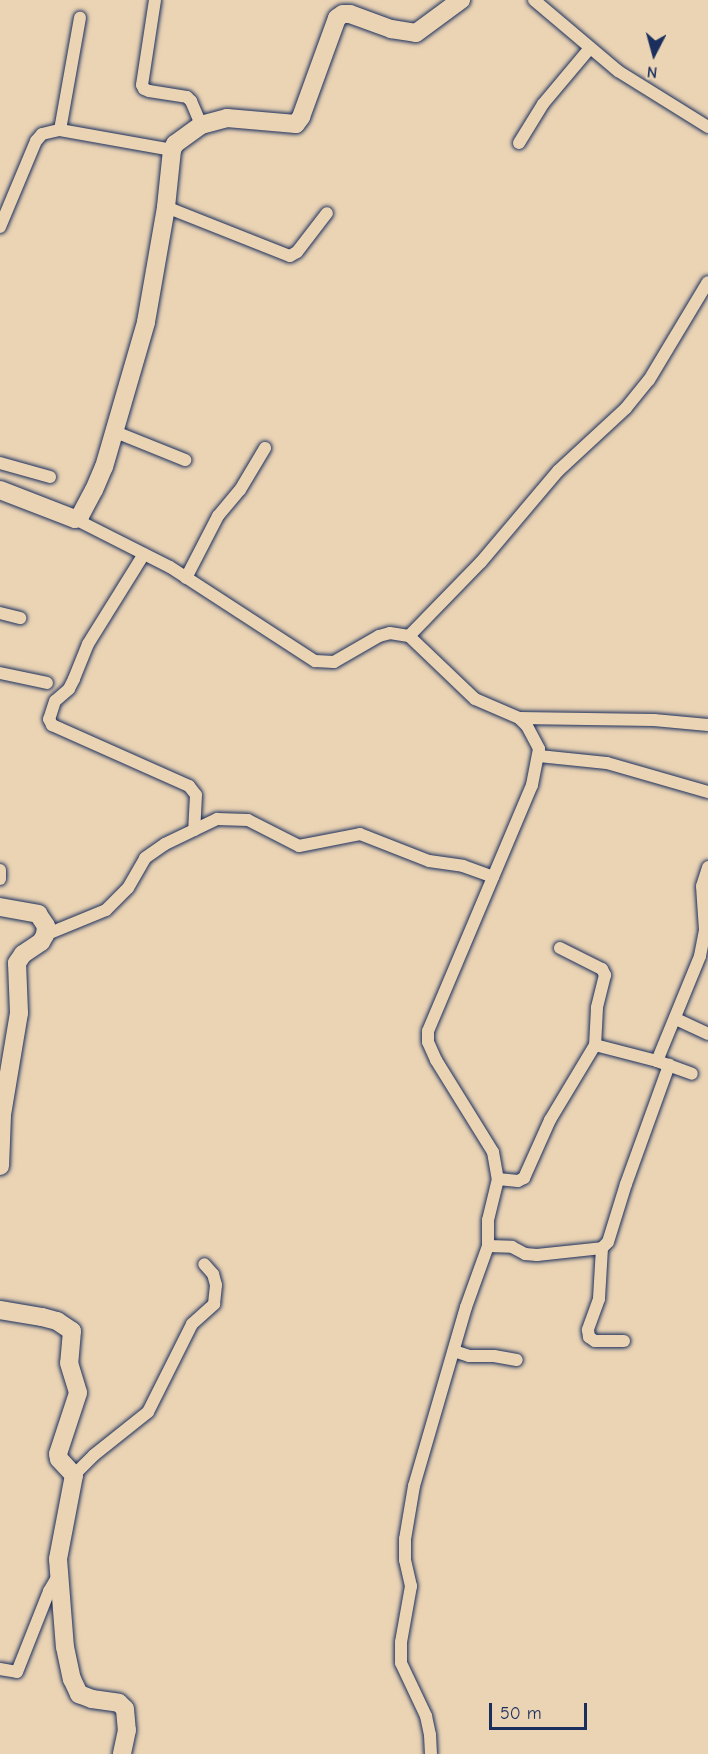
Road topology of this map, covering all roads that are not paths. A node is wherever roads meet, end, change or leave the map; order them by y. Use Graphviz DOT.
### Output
graph roads {
  1 [pos="155,0"];
  2 [pos="461,0"];
  3 [pos="534,0"];
  4 [pos="80,18"];
  5 [pos="590,48"];
  6 [pos="201,125"];
  7 [pos="708,127"];
  8 [pos="60,130"];
  9 [pos="519,143"];
  10 [pos="172,150"];
  11 [pos="166,207"];
  12 [pos="327,213"];
  13 [pos="0,227"];
  14 [pos="708,282"];
  15 [pos="113,431"];
  16 [pos="264,448"];
  17 [pos="185,460"];
  18 [pos="0,463"];
  19 [pos="50,477"];
  20 [pos="0,490"];
  21 [pos="75,519"];
  22 [pos="144,554"];
  23 [pos="186,578"];
  24 [pos="0,613"];
  25 [pos="20,618"];
  26 [pos="409,636"];
  27 [pos="0,673"];
  28 [pos="47,683"];
  29 [pos="519,718"];
  30 [pos="708,725"];
  31 [pos="540,756"];
  32 [pos="708,792"];
  33 [pos="194,830"];
  34 [pos="708,867"];
  35 [pos="0,870"];
  36 [pos="493,877"];
  37 [pos="0,879"];
  38 [pos="706,897"];
  39 [pos="0,907"];
  40 [pos="45,935"];
  41 [pos="560,948"];
  42 [pos="676,1019"];
  43 [pos="708,1034"];
  44 [pos="595,1045"];
  45 [pos="663,1063"];
  46 [pos="692,1074"];
  47 [pos="0,1166"];
  48 [pos="498,1179"];
  49 [pos="488,1246"];
  50 [pos="602,1248"];
  51 [pos="204,1264"];
  52 [pos="0,1310"];
  53 [pos="624,1341"];
  54 [pos="454,1351"];
  55 [pos="517,1360"];
  56 [pos="74,1476"];
  57 [pos="58,1576"];
  58 [pos="0,1669"];
  59 [pos="122,1754"];
  60 [pos="431,1754"];
  1 -- 6 [label="street"];
  2 -- 6 [label="street"];
  3 -- 5 [label="street"];
  4 -- 8 [label="street"];
  5 -- 7 [label="street"];
  5 -- 9 [label="street"];
  6 -- 10 [label="street"];
  8 -- 10 [label="street"];
  8 -- 13 [label="street"];
  10 -- 11 [label="street"];
  11 -- 12 [label="street"];
  11 -- 15 [label="street"];
  14 -- 26 [label="street"];
  15 -- 17 [label="street"];
  15 -- 21 [label="street"];
  16 -- 23 [label="street"];
  18 -- 19 [label="street"];
  20 -- 21 [label="street"];
  21 -- 22 [label="street"];
  22 -- 23 [label="street"];
  22 -- 33 [label="street"];
  23 -- 26 [label="street"];
  24 -- 25 [label="street"];
  26 -- 29 [label="street"];
  27 -- 28 [label="street"];
  29 -- 30 [label="street"];
  29 -- 31 [label="street"];
  31 -- 32 [label="street"];
  31 -- 36 [label="street"];
  33 -- 36 [label="street"];
  33 -- 40 [label="street"];
  34 -- 38 [label="street"];
  35 -- 37 [label="street"];
  36 -- 48 [label="street"];
  38 -- 42 [label="street"];
  39 -- 40 [label="street"];
  40 -- 47 [label="street"];
  41 -- 44 [label="street"];
  42 -- 43 [label="street"];
  42 -- 45 [label="street"];
  44 -- 45 [label="street"];
  44 -- 48 [label="street"];
  45 -- 46 [label="street"];
  45 -- 50 [label="street"];
  48 -- 49 [label="street"];
  49 -- 50 [label="street"];
  49 -- 54 [label="street"];
  50 -- 53 [label="street"];
  51 -- 56 [label="street"];
  52 -- 56 [label="street"];
  54 -- 55 [label="street"];
  54 -- 60 [label="street"];
  56 -- 57 [label="street"];
  57 -- 58 [label="street"];
  57 -- 59 [label="street"];
}
